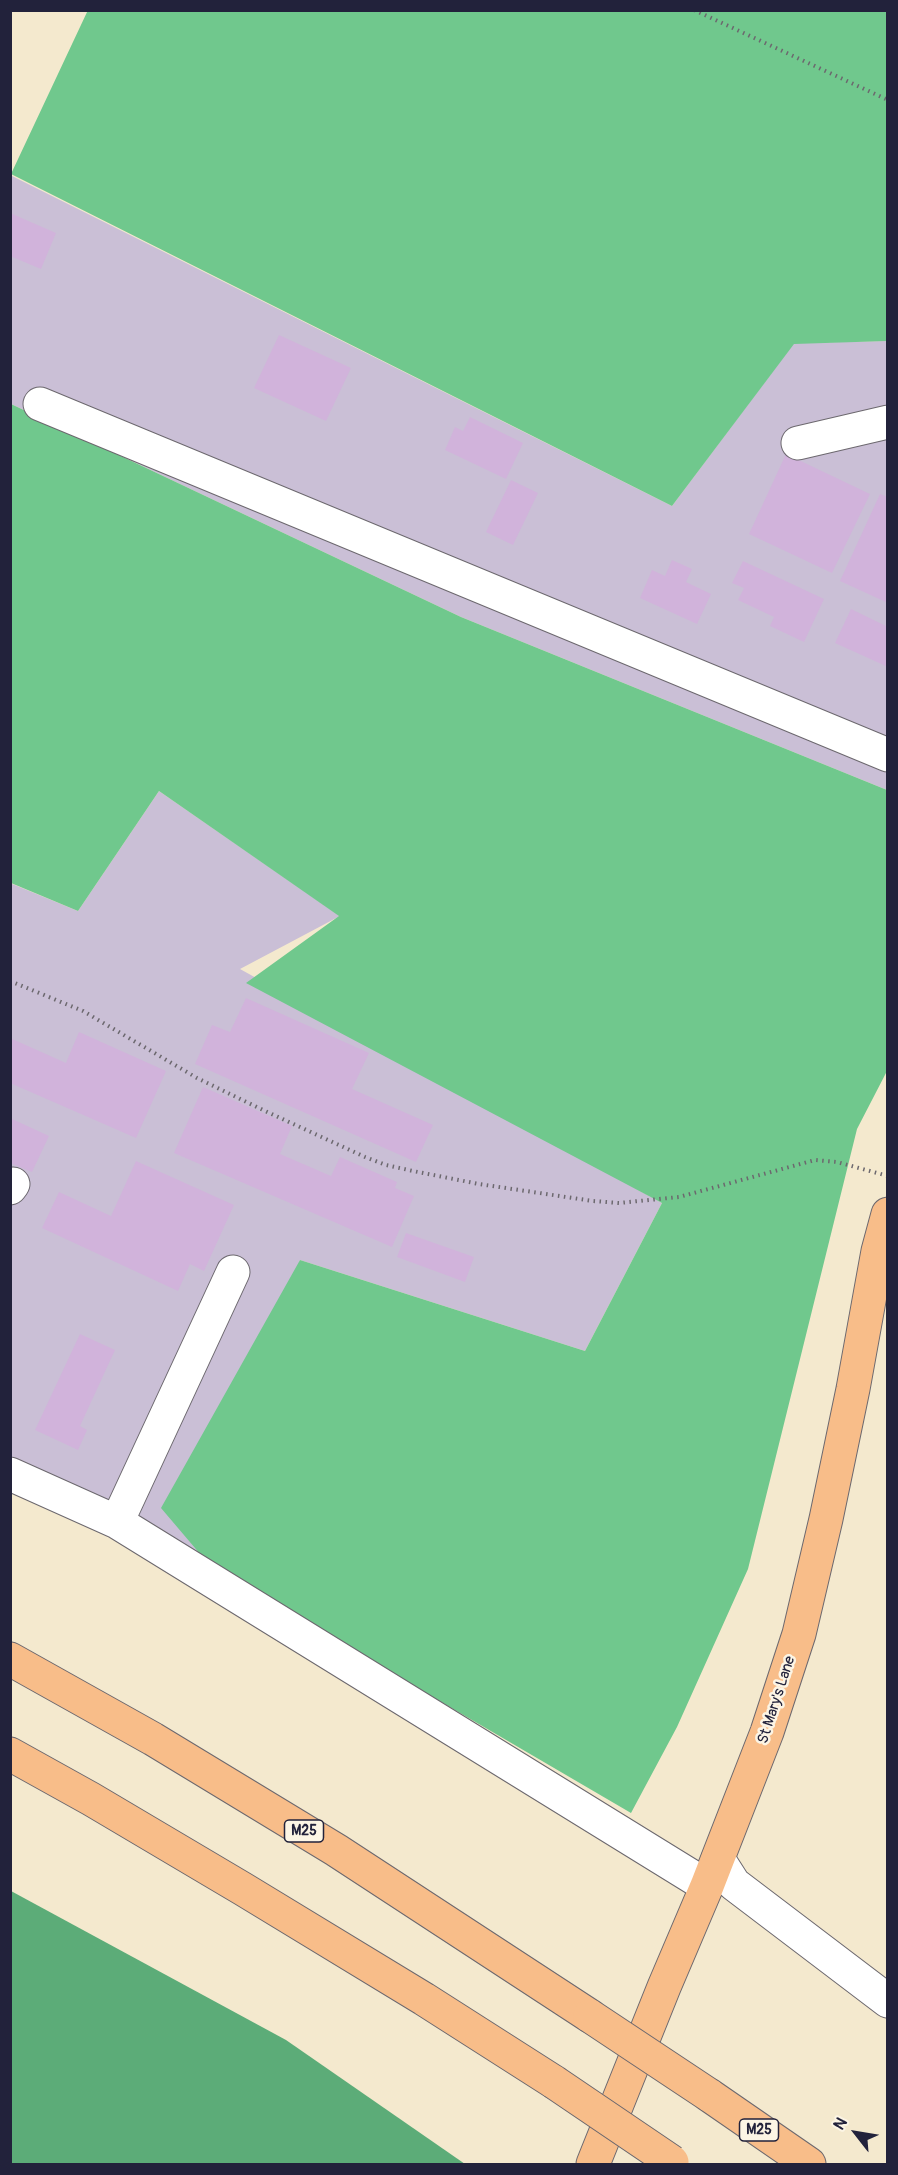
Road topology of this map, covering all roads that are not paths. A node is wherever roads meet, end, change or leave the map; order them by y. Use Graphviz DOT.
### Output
graph roads {
  1 [pos="40,404"];
  2 [pos="888,422"];
  3 [pos="798,443"];
  4 [pos="888,755"];
  5 [pos="888,1214"];
  6 [pos="233,1272"];
  7 [pos="10,1473"];
  8 [pos="117,1522"];
  9 [pos="10,1659"];
  10 [pos="10,1754"];
  11 [pos="712,1872"];
  12 [pos="888,2001"];
  13 [pos="674,2163"];
  14 [pos="593,2164"];
  15 [pos="809,2164"];
  1 -- 4 [label="lane"];
  2 -- 3 [label="lane"];
  5 -- 11 [label="main road, St Mary's Lane"];
  6 -- 8 [label="lane"];
  7 -- 8 [label="lane"];
  8 -- 11 [label="lane"];
  9 -- 15 [label="main road, M25, bridge"];
  10 -- 13 [label="main road, bridge"];
  11 -- 12 [label="lane"];
  11 -- 14 [label="main road, St Mary's Lane"];
}
